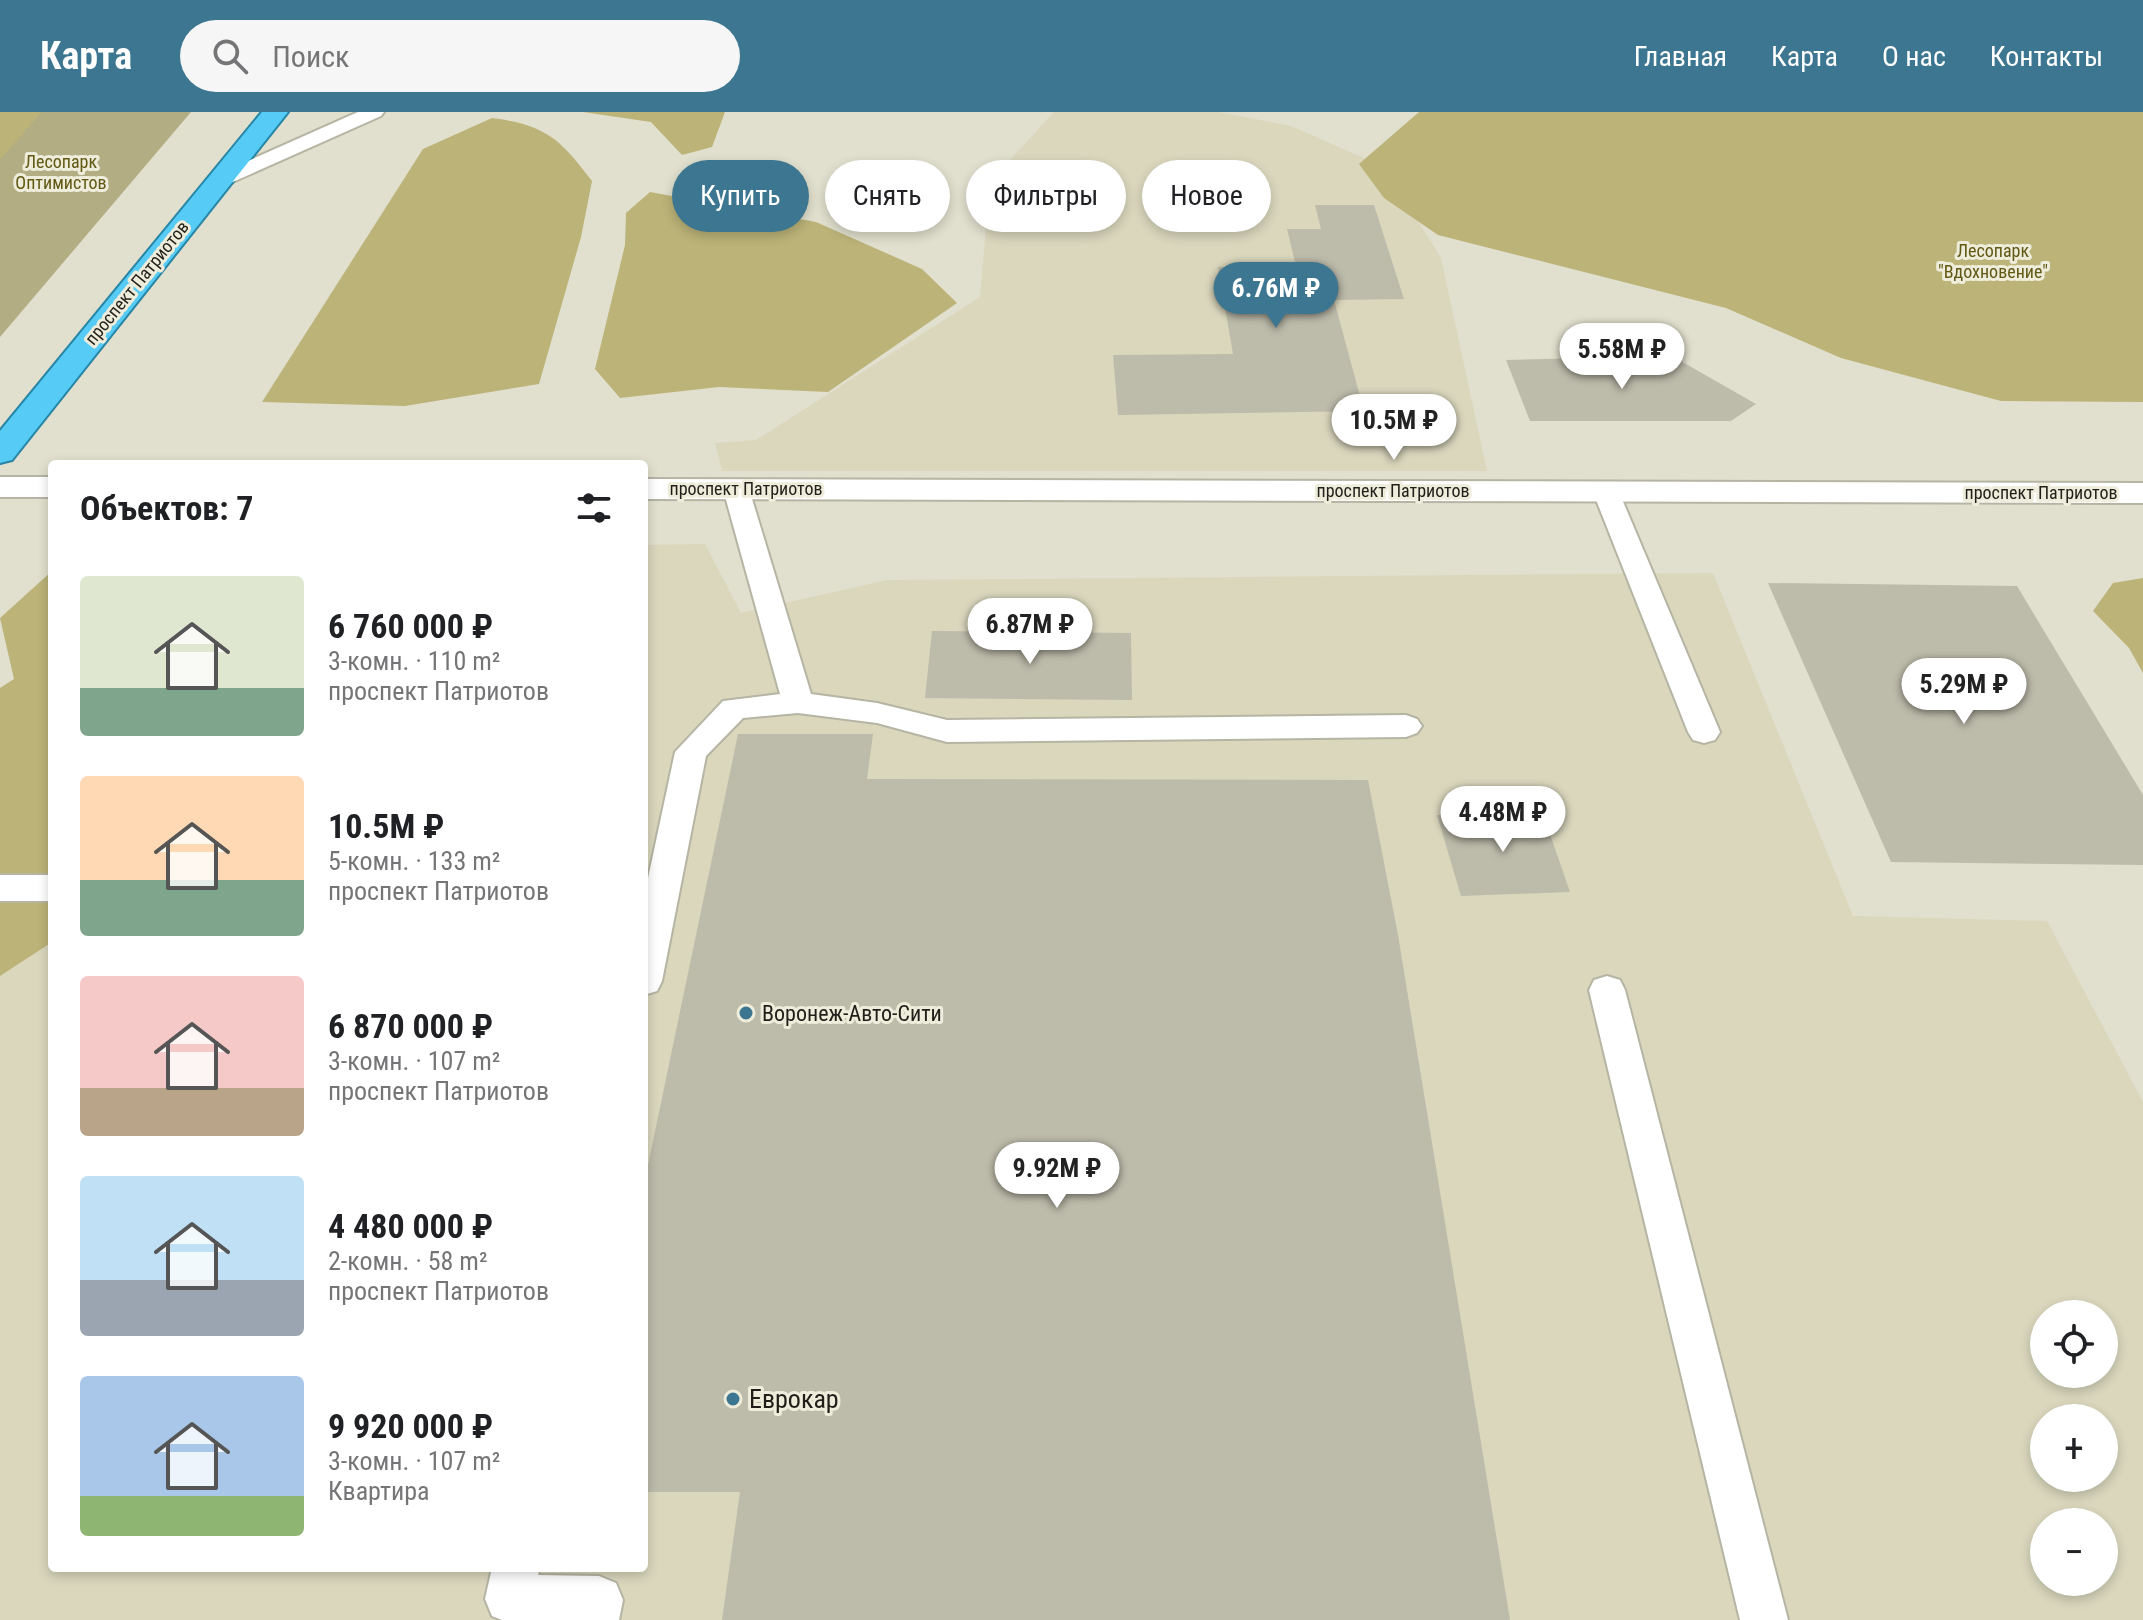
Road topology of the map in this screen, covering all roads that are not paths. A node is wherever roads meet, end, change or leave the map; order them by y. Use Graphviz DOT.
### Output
graph roads {
  1 [pos="275,112"];
  2 [pos="374,112"];
  3 [pos="219,181"];
  4 [pos="0,453"];
  5 [pos="0,487"];
  6 [pos="48,487"];
  7 [pos="648,489"];
  8 [pos="736,489"];
  9 [pos="1606,492"];
  10 [pos="2143,493"];
  11 [pos="798,703"];
  12 [pos="1406,726"];
  13 [pos="1704,732"];
  14 [pos="0,888"];
  15 [pos="48,888"];
  16 [pos="648,962"];
  17 [pos="1607,990"];
  18 [pos="515,1572"];
  19 [pos="595,1620"];
  20 [pos="1764,1620"];
  1 -- 3 [label="highway, проспект Патриотов"];
  2 -- 3 [label="lane"];
  3 -- 4 [label="highway, проспект Патриотов"];
  5 -- 6 [label="street"];
  7 -- 8 [label="street, проспект Патриотов"];
  8 -- 9 [label="street, проспект Патриотов"];
  8 -- 11 [label="lane"];
  9 -- 10 [label="street, проспект Патриотов"];
  9 -- 13 [label="lane"];
  11 -- 12 [label="lane"];
  11 -- 16 [label="lane"];
  14 -- 15 [label="lane"];
  17 -- 20 [label="lane"];
  18 -- 19 [label="lane"];
}
